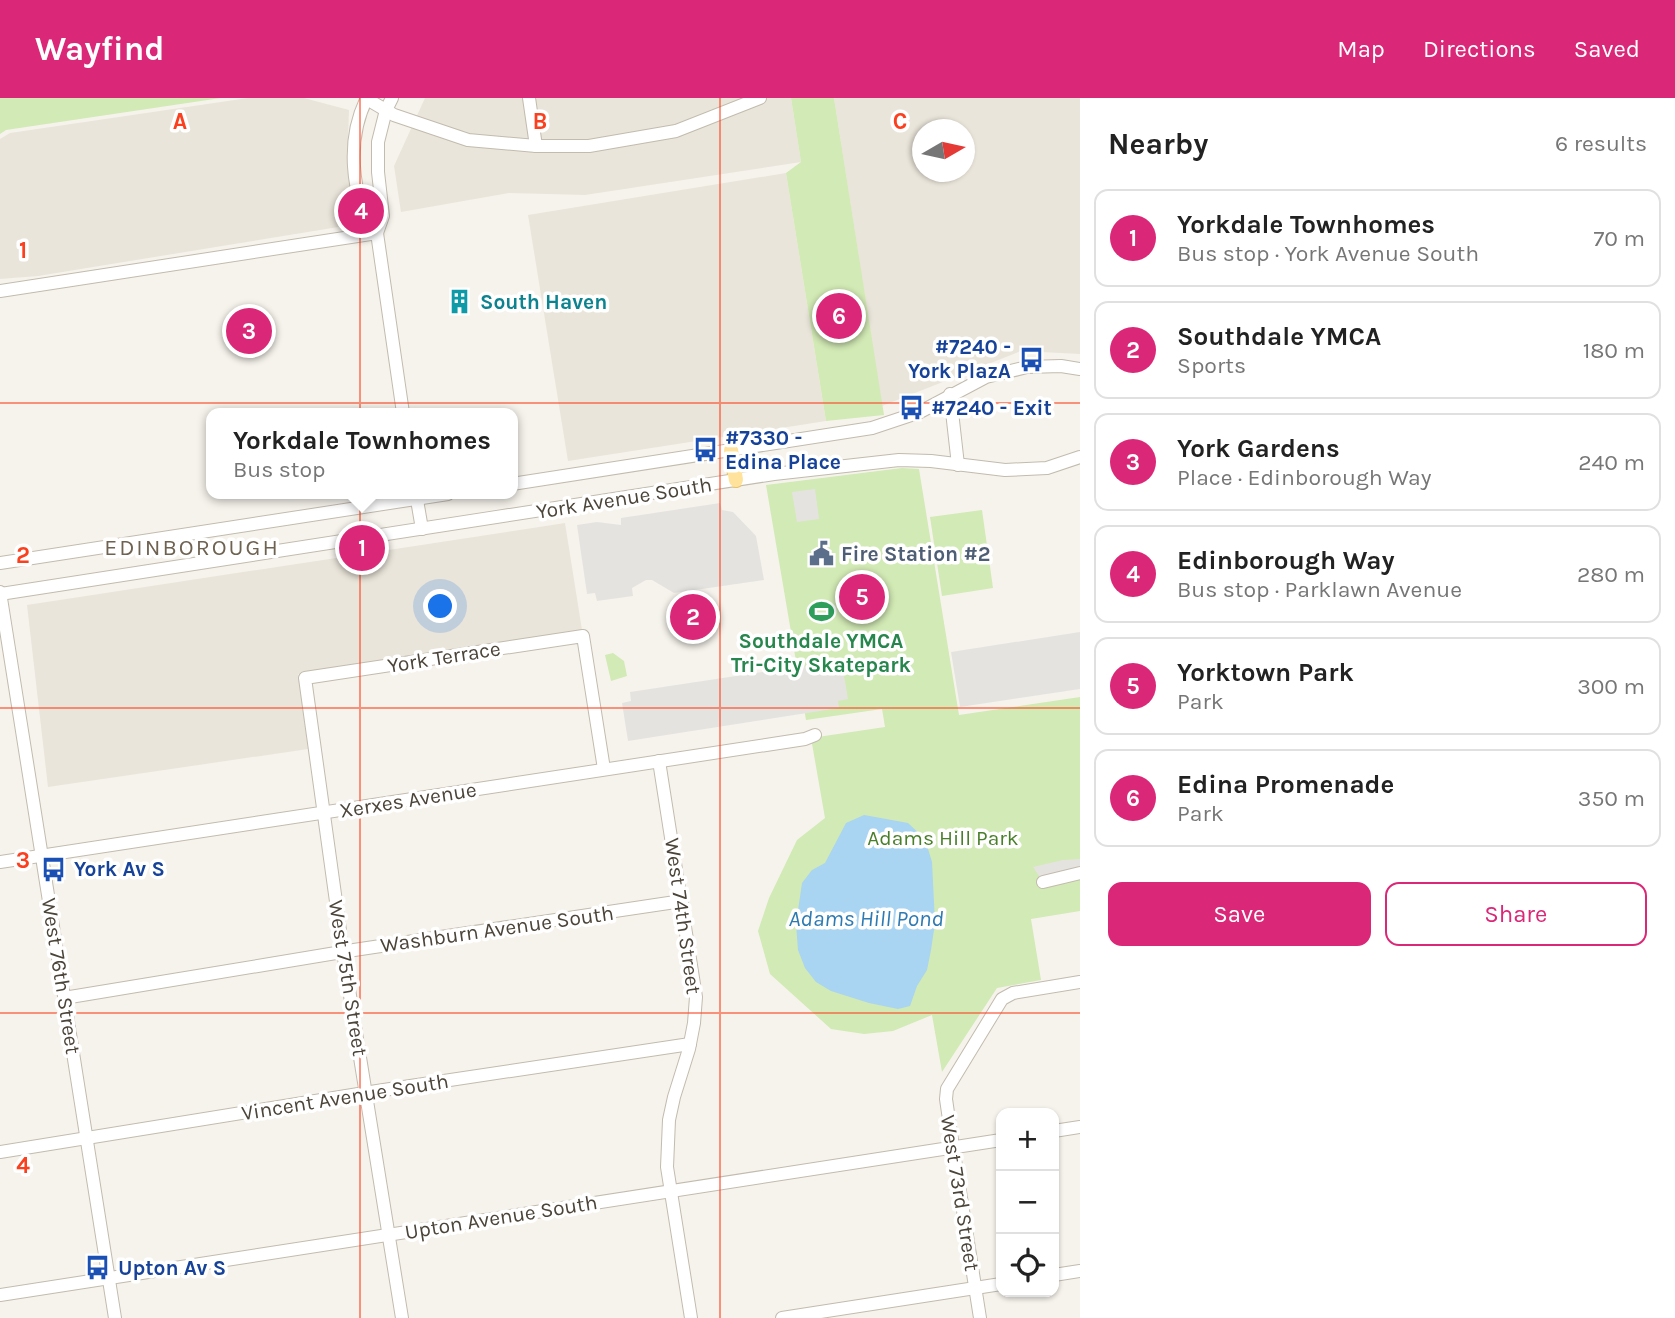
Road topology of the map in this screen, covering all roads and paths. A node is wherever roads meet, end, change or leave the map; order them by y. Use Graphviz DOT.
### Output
graph roads {
  1 [pos="367,98"];
  2 [pos="529,98"];
  3 [pos="760,98"];
  4 [pos="389,104"];
  5 [pos="536,146"];
  6 [pos="376,233"];
  7 [pos="0,291"];
  8 [pos="1080,369"];
  9 [pos="950,394"];
  10 [pos="402,408"];
  11 [pos="731,450"];
  12 [pos="1080,457"];
  13 [pos="958,465"];
  14 [pos="736,480"];
  15 [pos="518,483"];
  16 [pos="398,499"];
  17 [pos="417,499"];
  18 [pos="422,529"];
  19 [pos="0,563"];
  20 [pos="0,593"];
  21 [pos="305,678"];
  22 [pos="816,735"];
  23 [pos="659,761"];
  24 [pos="604,769"];
  25 [pos="323,813"];
  26 [pos="42,856"];
  27 [pos="0,862"];
  28 [pos="1080,873"];
  29 [pos="1043,881"];
  30 [pos="682,901"];
  31 [pos="343,952"];
  32 [pos="1080,982"];
  33 [pos="64,998"];
  34 [pos="690,1044"];
  35 [pos="366,1092"];
  36 [pos="1080,1127"];
  37 [pos="1059,1130"];
  38 [pos="86,1138"];
  39 [pos="996,1141"];
  40 [pos="953,1147"];
  41 [pos="0,1152"];
  42 [pos="671,1191"];
  43 [pos="388,1234"];
  44 [pos="1080,1271"];
  45 [pos="1059,1274"];
  46 [pos="108,1278"];
  47 [pos="996,1285"];
  48 [pos="975,1288"];
  49 [pos="0,1295"];
  50 [pos="114,1318"];
  51 [pos="402,1318"];
  52 [pos="691,1318"];
  53 [pos="782,1318"];
  54 [pos="980,1318"];
  1 -- 4 [label="street"];
  1 -- 6 [label="street"];
  2 -- 5 [label="street"];
  3 -- 5 [label="street"];
  4 -- 5 [label="street"];
  4 -- 6 [label="street"];
  6 -- 7 [label="street"];
  6 -- 10 [label="street"];
  8 -- 9 [label="street, York Avenue South"];
  9 -- 11 [label="street, York Avenue South"];
  9 -- 13 [label="street"];
  11 -- 14 [label="main road"];
  11 -- 15 [label="street, York Avenue South"];
  12 -- 13 [label="street, York Avenue South"];
  13 -- 14 [label="street, York Avenue South"];
  14 -- 18 [label="street, York Avenue South"];
  16 -- 19 [label="street"];
  17 -- 18 [label="street"];
  18 -- 20 [label="street, York Avenue South"];
  20 -- 26 [label="street, West 76th Street"];
  21 -- 24 [label="street, York Terrace"];
  21 -- 25 [label="street, West 75th Street"];
  22 -- 23 [label="street, Xerxes Avenue"];
  23 -- 24 [label="street, Xerxes Avenue"];
  23 -- 30 [label="street, West 74th Street"];
  24 -- 25 [label="street, Xerxes Avenue"];
  25 -- 26 [label="street, Xerxes Avenue"];
  25 -- 31 [label="street, West 75th Street"];
  26 -- 27 [label="street, Xerxes Avenue"];
  26 -- 33 [label="street, West 76th Street"];
  28 -- 29 [label="street"];
  30 -- 31 [label="street, Washburn Avenue South"];
  30 -- 34 [label="street, West 74th Street"];
  31 -- 33 [label="street, Washburn Avenue South"];
  31 -- 35 [label="street, West 75th Street"];
  32 -- 40 [label="street, West 73rd Street"];
  33 -- 38 [label="street, West 76th Street"];
  34 -- 35 [label="street, Vincent Avenue South"];
  34 -- 42 [label="street, West 74th Street"];
  35 -- 38 [label="street, Vincent Avenue South"];
  35 -- 43 [label="street, West 75th Street"];
  36 -- 37 [label="street"];
  38 -- 41 [label="street, Vincent Avenue South"];
  38 -- 46 [label="street, West 76th Street"];
  39 -- 40 [label="street, Upton Avenue South"];
  40 -- 42 [label="street, Upton Avenue South"];
  40 -- 48 [label="street, West 73rd Street"];
  42 -- 43 [label="street, Upton Avenue South"];
  42 -- 52 [label="street, West 74th Street"];
  43 -- 46 [label="street, Upton Avenue South"];
  43 -- 51 [label="street, West 75th Street"];
  44 -- 45 [label="street"];
  46 -- 49 [label="street, Upton Avenue South"];
  46 -- 50 [label="street, West 76th Street"];
  47 -- 48 [label="street"];
  48 -- 53 [label="street"];
  48 -- 54 [label="street, West 73rd Street"];
}
